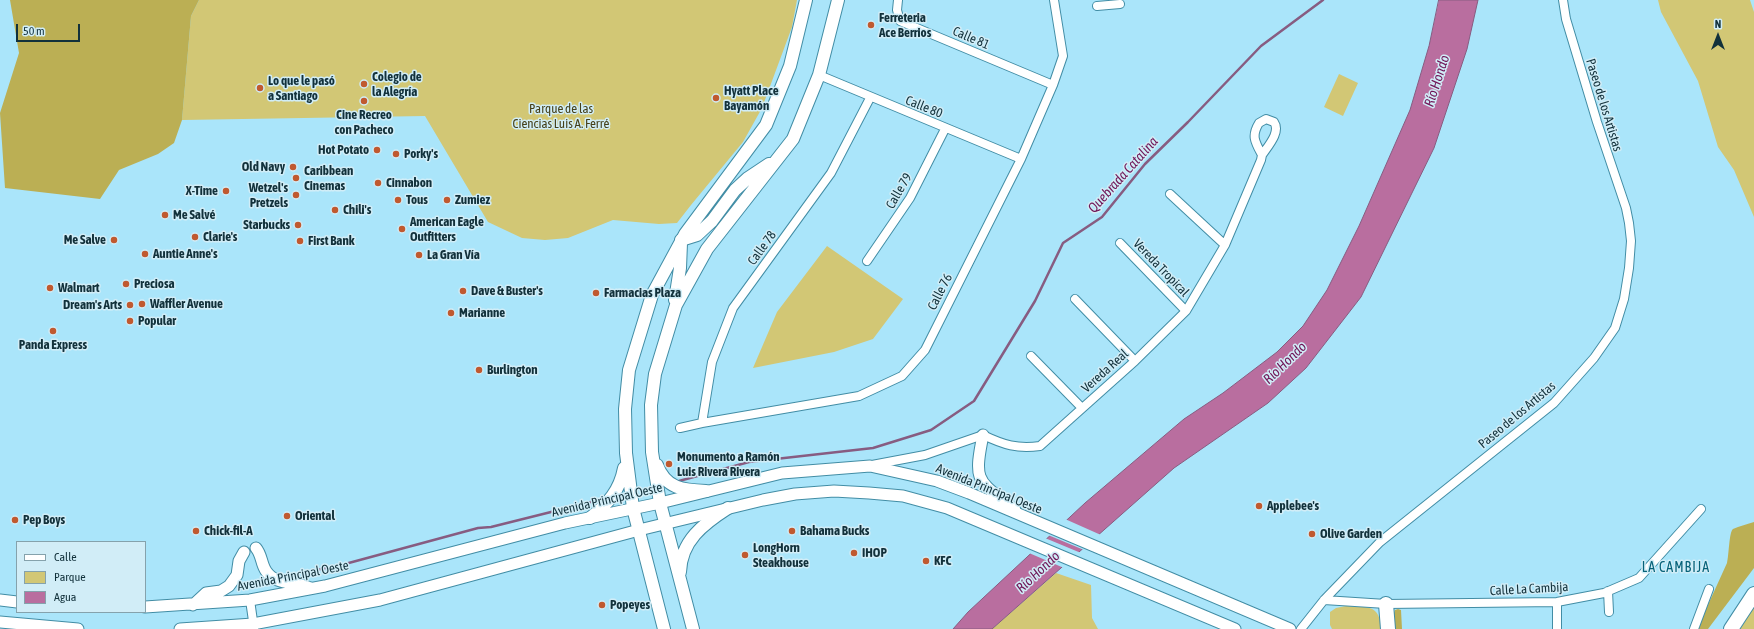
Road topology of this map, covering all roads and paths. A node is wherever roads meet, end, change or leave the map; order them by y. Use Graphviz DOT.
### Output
graph roads {
  1 [pos="806,0"];
  2 [pos="838,0"];
  3 [pos="898,0"];
  4 [pos="1054,0"];
  5 [pos="1563,0"];
  6 [pos="1108,3"];
  7 [pos="1120,4"];
  8 [pos="1097,6"];
  9 [pos="819,75"];
  10 [pos="1053,85"];
  11 [pos="870,98"];
  12 [pos="945,129"];
  13 [pos="1262,155"];
  14 [pos="780,156"];
  15 [pos="1021,159"];
  16 [pos="1170,194"];
  17 [pos="681,240"];
  18 [pos="1120,243"];
  19 [pos="1226,244"];
  20 [pos="867,261"];
  21 [pos="1075,299"];
  22 [pos="673,311"];
  23 [pos="1186,311"];
  24 [pos="1031,356"];
  25 [pos="1135,361"];
  26 [pos="1082,408"];
  27 [pos="702,423"];
  28 [pos="680,428"];
  29 [pos="983,435"];
  30 [pos="652,452"];
  31 [pos="626,459"];
  32 [pos="870,466"];
  33 [pos="706,491"];
  34 [pos="660,503"];
  35 [pos="633,508"];
  36 [pos="728,508"];
  37 [pos="1701,510"];
  38 [pos="590,518"];
  39 [pos="1026,519"];
  40 [pos="665,524"];
  41 [pos="639,530"];
  42 [pos="256,548"];
  43 [pos="244,552"];
  44 [pos="679,579"];
  45 [pos="312,589"];
  46 [pos="1709,589"];
  47 [pos="1608,591"];
  48 [pos="1754,594"];
  49 [pos="0,600"];
  50 [pos="250,600"];
  51 [pos="1324,600"];
  52 [pos="16,602"];
  53 [pos="1557,602"];
  54 [pos="1386,604"];
  55 [pos="193,605"];
  56 [pos="146,607"];
  57 [pos="1609,612"];
  58 [pos="0,622"];
  59 [pos="1734,625"];
  60 [pos="253,626"];
  61 [pos="78,629"];
  62 [pos="180,629"];
  63 [pos="664,629"];
  64 [pos="693,629"];
  65 [pos="1235,629"];
  66 [pos="1290,629"];
  67 [pos="1301,629"];
  68 [pos="1388,629"];
  69 [pos="1557,629"];
  70 [pos="1694,629"];
  71 [pos="1723,629"];
  1 -- 17 [label="main road"];
  2 -- 9 [label="main road"];
  3 -- 10 [label="street, Calle 81"];
  4 -- 10 [label="street, Calle 76"];
  5 -- 51 [label="street, Paseo de los Artistas"];
  6 -- 7 [label="street"];
  6 -- 8 [label="street"];
  9 -- 11 [label="street, Calle 80"];
  9 -- 14 [label="main road"];
  10 -- 15 [label="street, Calle 76"];
  11 -- 12 [label="street, Calle 80"];
  11 -- 27 [label="street, Calle 78"];
  12 -- 15 [label="street, Calle 80"];
  12 -- 20 [label="street, Calle 79"];
  13 -- 19 [label="street, Vereda Real"];
  14 -- 17 [label="main road"];
  14 -- 22 [label="main road"];
  15 -- 27 [label="street, Calle 76"];
  16 -- 19 [label="street"];
  17 -- 22 [label="main road"];
  17 -- 31 [label="main road"];
  18 -- 23 [label="street, Vereda Tropical"];
  19 -- 23 [label="street, Vereda Real"];
  21 -- 25 [label="street"];
  22 -- 30 [label="main road"];
  23 -- 25 [label="street, Vereda Real"];
  24 -- 26 [label="street"];
  25 -- 26 [label="street, Vereda Real"];
  26 -- 29 [label="street, Vereda Real"];
  27 -- 28 [label="street, Calle 76"];
  29 -- 32 [label="street"];
  29 -- 39 [label="main road"];
  30 -- 33 [label="main road"];
  30 -- 34 [label="main road"];
  31 -- 35 [label="main road"];
  31 -- 38 [label="main road"];
  32 -- 33 [label="main road, Avenida Principal Oeste"];
  32 -- 39 [label="main road, Avenida Principal Oeste"];
  33 -- 34 [label="main road, Avenida Principal Oeste"];
  34 -- 35 [label="main road, Avenida Principal Oeste"];
  34 -- 40 [label="main road"];
  35 -- 38 [label="main road, Avenida Principal Oeste"];
  35 -- 41 [label="main road"];
  36 -- 40 [label="main road"];
  36 -- 44 [label="main road"];
  36 -- 65 [label="main road"];
  37 -- 47 [label="street, Calle La Cambija"];
  38 -- 45 [label="main road, Avenida Principal Oeste"];
  39 -- 66 [label="main road, Avenida Principal Oeste"];
  40 -- 41 [label="main road"];
  40 -- 44 [label="main road"];
  41 -- 60 [label="main road"];
  41 -- 63 [label="main road"];
  42 -- 45 [label="main road"];
  43 -- 55 [label="main road"];
  44 -- 64 [label="main road"];
  45 -- 50 [label="main road, Avenida Principal Oeste"];
  46 -- 70 [label="street"];
  47 -- 53 [label="street, Calle La Cambija"];
  47 -- 57 [label="street"];
  48 -- 59 [label="highway"];
  49 -- 52 [label="main road"];
  50 -- 55 [label="main road, Avenida Principal Oeste"];
  50 -- 60 [label="street"];
  51 -- 54 [label="street, Calle La Cambija"];
  51 -- 67 [label="street, Paseo de los Artistas"];
  53 -- 54 [label="street, Calle La Cambija"];
  53 -- 69 [label="street"];
  54 -- 68 [label="highway"];
  55 -- 56 [label="main road, Avenida Principal Oeste"];
  58 -- 61 [label="main road"];
  59 -- 71 [label="highway"];
  60 -- 62 [label="main road"];
}
